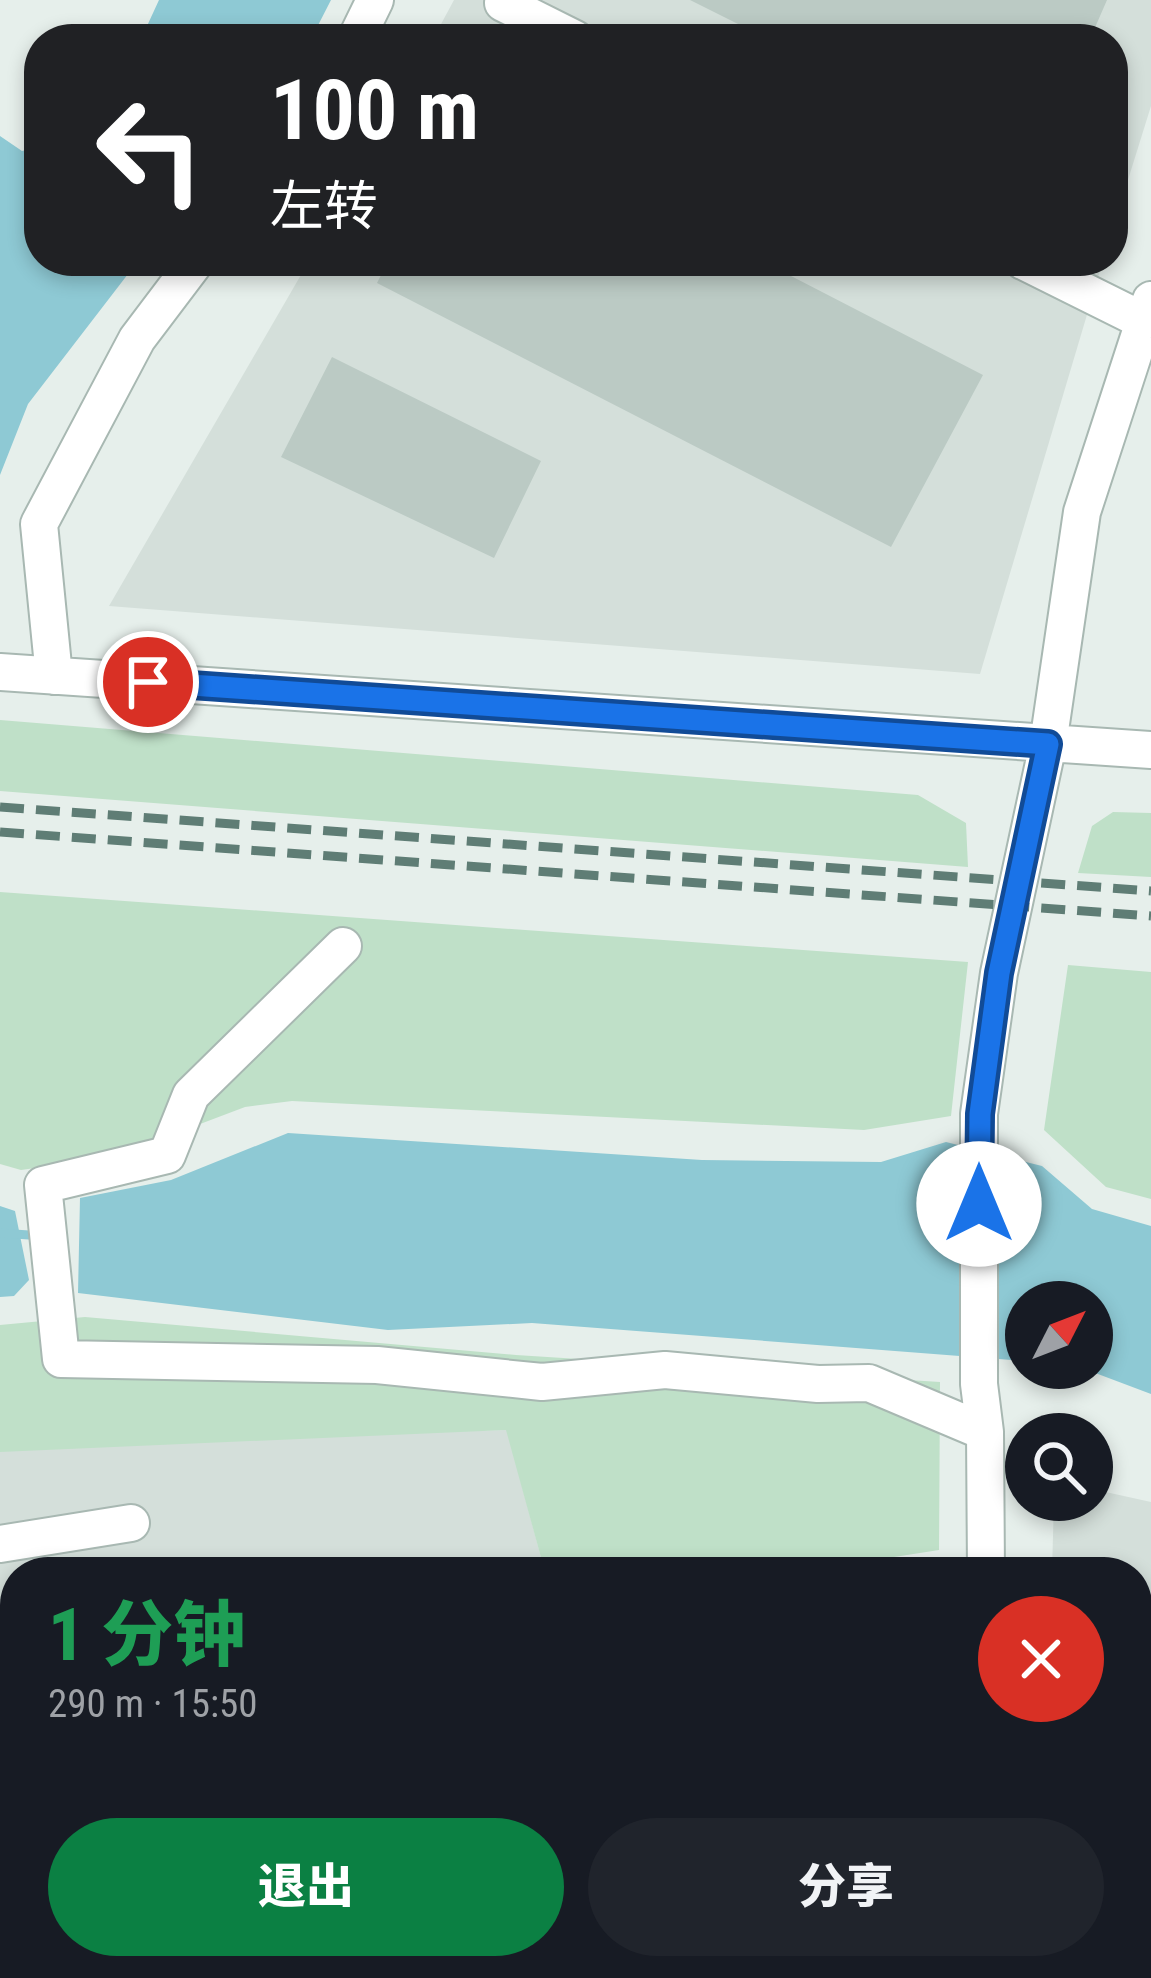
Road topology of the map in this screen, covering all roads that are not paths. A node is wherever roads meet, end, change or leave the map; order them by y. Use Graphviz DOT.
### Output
graph roads {
  1 [pos="503,3"];
  2 [pos="545,24"];
  3 [pos="185,276"];
  4 [pos="1060,276"];
  5 [pos="1148,311"];
  6 [pos="0,672"];
  7 [pos="54,676"];
  8 [pos="1048,744"];
  9 [pos="1151,750"];
  10 [pos="343,946"];
  11 [pos="985,1432"];
  12 [pos="131,1523"];
  13 [pos="0,1544"];
  14 [pos="986,1557"];
  1 -- 2 [label="street"];
  3 -- 7 [label="street"];
  4 -- 5 [label="street"];
  5 -- 8 [label="street"];
  6 -- 7 [label="street"];
  7 -- 8 [label="street"];
  8 -- 9 [label="street"];
  8 -- 11 [label="street"];
  10 -- 11 [label="street"];
  11 -- 14 [label="street"];
  12 -- 13 [label="street"];
}
